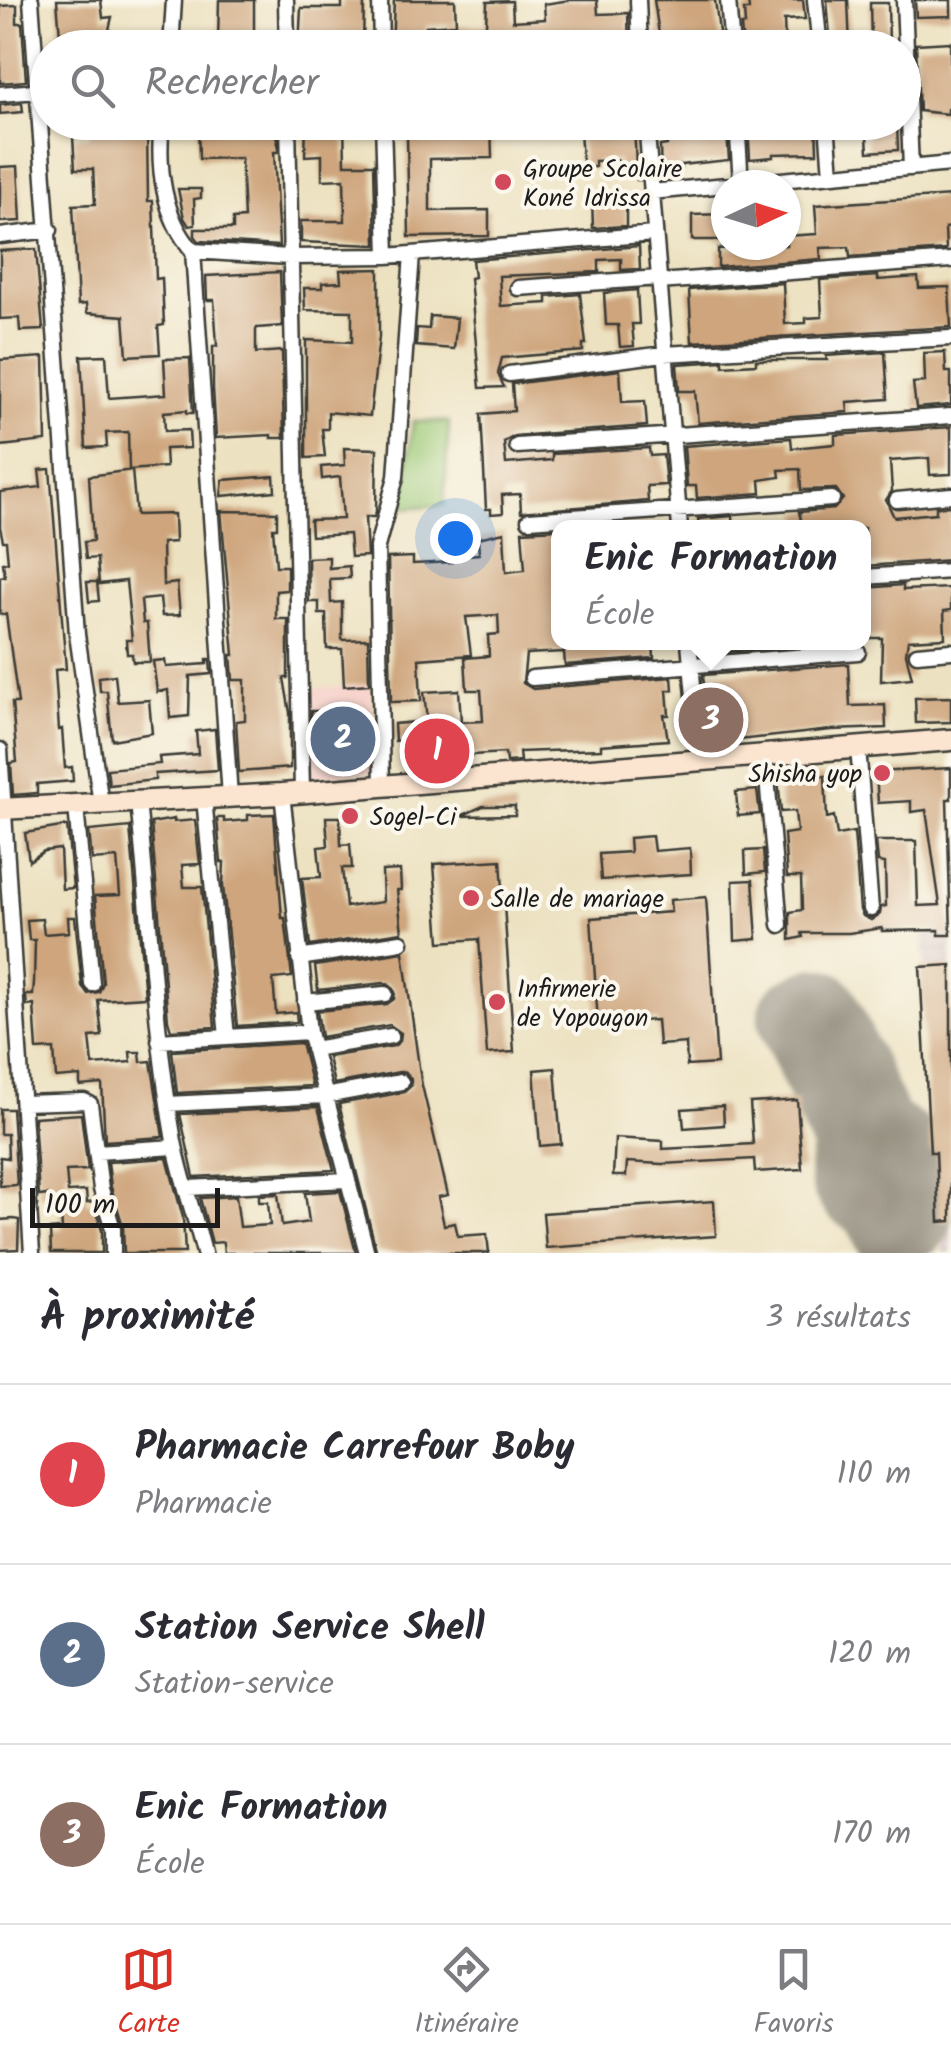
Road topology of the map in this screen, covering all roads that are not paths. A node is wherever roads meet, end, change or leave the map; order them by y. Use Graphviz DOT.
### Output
graph roads {
  1 [pos="31,0"];
  2 [pos="174,0"];
  3 [pos="286,0"];
  4 [pos="380,0"];
  5 [pos="638,0"];
  6 [pos="728,0"];
  7 [pos="815,0"];
  8 [pos="904,0"];
  9 [pos="33,30"];
  10 [pos="172,30"];
  11 [pos="287,30"];
  12 [pos="381,30"];
  13 [pos="639,30"];
  14 [pos="730,30"];
  15 [pos="818,30"];
  16 [pos="905,30"];
  17 [pos="30,92"];
  18 [pos="0,94"];
  19 [pos="42,140"];
  20 [pos="163,140"];
  21 [pos="288,140"];
  22 [pos="384,140"];
  23 [pos="647,140"];
  24 [pos="738,140"];
  25 [pos="828,140"];
  26 [pos="910,140"];
  27 [pos="951,164"];
  28 [pos="911,168"];
  29 [pos="740,170"];
  30 [pos="832,175"];
  31 [pos="801,178"];
  32 [pos="711,186"];
  33 [pos="651,192"];
  34 [pos="50,230"];
  35 [pos="654,234"];
  36 [pos="0,236"];
  37 [pos="194,251"];
  38 [pos="412,254"];
  39 [pos="289,256"];
  40 [pos="387,256"];
  41 [pos="951,260"];
  42 [pos="659,280"];
  43 [pos="518,288"];
  44 [pos="951,338"];
  45 [pos="664,354"];
  46 [pos="510,374"];
  47 [pos="951,416"];
  48 [pos="672,438"];
  49 [pos="517,446"];
  50 [pos="951,495"];
  51 [pos="832,499"];
  52 [pos="897,500"];
  53 [pos="678,508"];
  54 [pos="529,520"];
  55 [pos="679,520"];
  56 [pos="951,571"];
  57 [pos="871,576"];
  58 [pos="690,650"];
  59 [pos="951,651"];
  60 [pos="858,652"];
  61 [pos="917,654"];
  62 [pos="691,664"];
  63 [pos="532,678"];
  64 [pos="951,740"];
  65 [pos="858,747"];
  66 [pos="0,750"];
  67 [pos="766,755"];
  68 [pos="700,760"];
  69 [pos="382,786"];
  70 [pos="292,793"];
  71 [pos="230,797"];
  72 [pos="204,798"];
  73 [pos="138,802"];
  74 [pos="101,804"];
  75 [pos="76,806"];
  76 [pos="3,810"];
  77 [pos="870,909"];
  78 [pos="780,925"];
  79 [pos="401,942"];
  80 [pos="7,957"];
  81 [pos="299,958"];
  82 [pos="92,984"];
  83 [pos="384,994"];
  84 [pos="305,1002"];
  85 [pos="308,1032"];
  86 [pos="227,1036"];
  87 [pos="391,1036"];
  88 [pos="159,1041"];
  89 [pos="313,1049"];
  90 [pos="401,1082"];
  91 [pos="325,1096"];
  92 [pos="22,1103"];
  93 [pos="168,1104"];
  94 [pos="175,1147"];
  95 [pos="97,1152"];
  96 [pos="347,1180"];
  97 [pos="188,1188"];
  98 [pos="32,1253"];
  99 [pos="113,1253"];
  100 [pos="204,1253"];
  101 [pos="366,1253"];
  1 -- 9 [label="street"];
  2 -- 10 [label="street"];
  3 -- 11 [label="street"];
  4 -- 12 [label="street"];
  5 -- 13 [label="street"];
  6 -- 14 [label="street"];
  7 -- 15 [label="street"];
  8 -- 16 [label="street"];
  17 -- 18 [label="street"];
  19 -- 34 [label="street"];
  20 -- 37 [label="street"];
  21 -- 39 [label="street"];
  22 -- 40 [label="street"];
  23 -- 33 [label="street"];
  24 -- 29 [label="street"];
  25 -- 30 [label="street"];
  26 -- 28 [label="street"];
  27 -- 28 [label="street"];
  28 -- 30 [label="street"];
  30 -- 31 [label="street"];
  32 -- 33 [label="street"];
  33 -- 35 [label="street"];
  34 -- 36 [label="street"];
  34 -- 74 [label="street"];
  35 -- 38 [label="street"];
  35 -- 42 [label="street"];
  37 -- 39 [label="street"];
  37 -- 71 [label="street"];
  38 -- 40 [label="street"];
  38 -- 69 [label="street"];
  39 -- 40 [label="street"];
  39 -- 70 [label="street"];
  41 -- 42 [label="street"];
  42 -- 43 [label="street"];
  42 -- 45 [label="street"];
  44 -- 45 [label="street"];
  45 -- 46 [label="street"];
  45 -- 48 [label="street"];
  47 -- 48 [label="street"];
  48 -- 49 [label="street"];
  48 -- 53 [label="street"];
  50 -- 52 [label="street"];
  51 -- 53 [label="street"];
  53 -- 54 [label="street"];
  53 -- 55 [label="street"];
  56 -- 57 [label="street"];
  58 -- 62 [label="street"];
  59 -- 61 [label="street"];
  60 -- 62 [label="street"];
  62 -- 63 [label="street"];
  62 -- 68 [label="street"];
  64 -- 65 [label="street"];
  65 -- 67 [label="street"];
  65 -- 77 [label="street"];
  66 -- 76 [label="street"];
  67 -- 68 [label="street"];
  67 -- 78 [label="street"];
  68 -- 69 [label="street"];
  69 -- 70 [label="street"];
  70 -- 71 [label="street"];
  70 -- 81 [label="street"];
  71 -- 72 [label="street"];
  72 -- 73 [label="street"];
  72 -- 86 [label="street"];
  73 -- 74 [label="street"];
  73 -- 88 [label="street"];
  74 -- 75 [label="street"];
  75 -- 76 [label="street"];
  75 -- 82 [label="street"];
  76 -- 80 [label="street"];
  79 -- 81 [label="street"];
  80 -- 92 [label="street"];
  81 -- 84 [label="street"];
  83 -- 84 [label="street"];
  84 -- 85 [label="street"];
  85 -- 86 [label="street"];
  85 -- 89 [label="street"];
  86 -- 88 [label="street"];
  87 -- 89 [label="street"];
  88 -- 93 [label="street"];
  89 -- 91 [label="street"];
  90 -- 91 [label="street"];
  91 -- 93 [label="street"];
  91 -- 96 [label="street"];
  92 -- 95 [label="street"];
  92 -- 98 [label="street"];
  93 -- 94 [label="street"];
  94 -- 95 [label="street"];
  94 -- 97 [label="street"];
  95 -- 99 [label="street"];
  96 -- 97 [label="street"];
  96 -- 101 [label="street"];
  97 -- 100 [label="street"];
}
